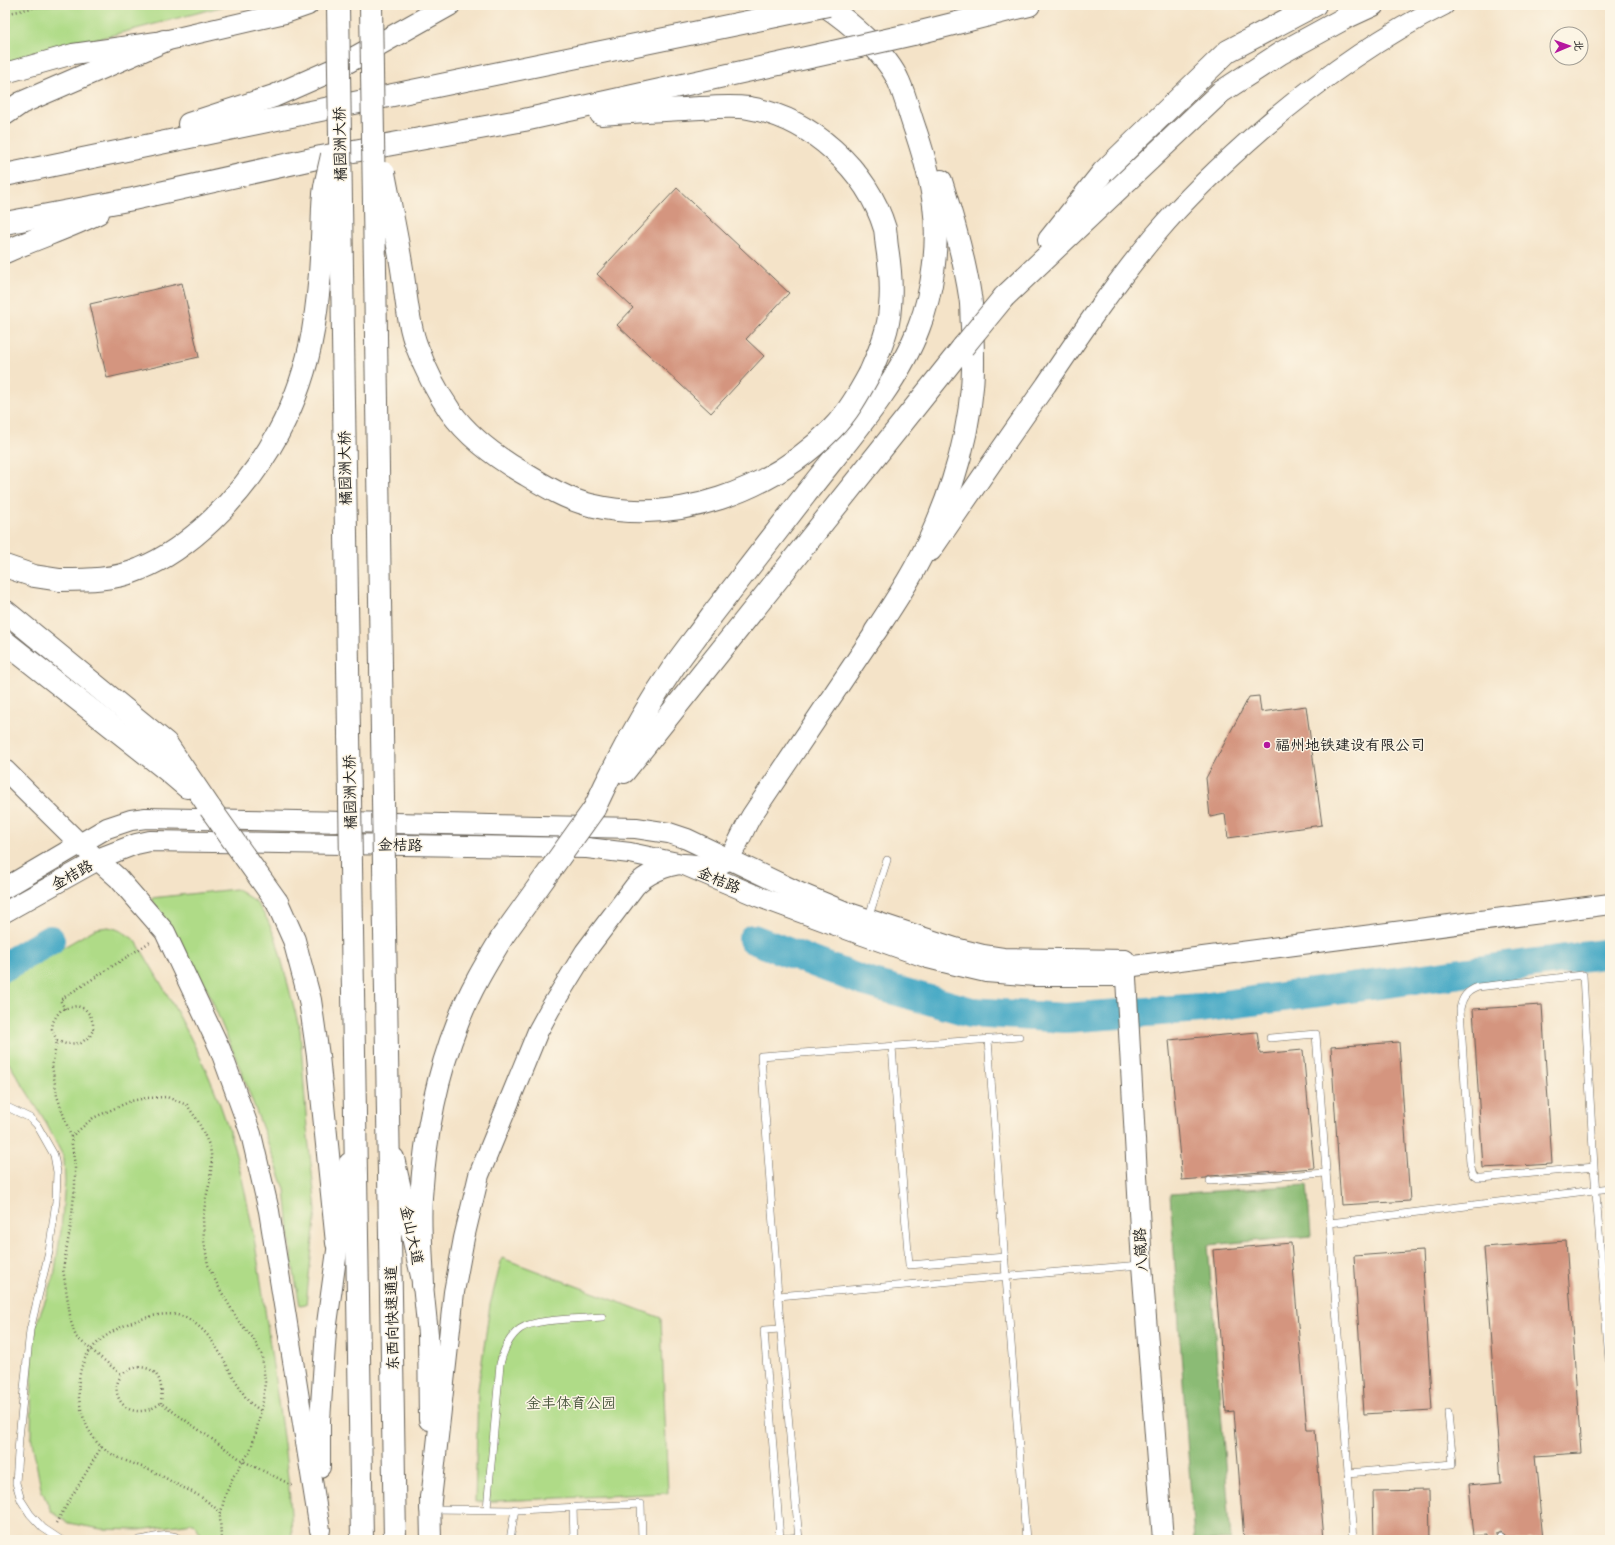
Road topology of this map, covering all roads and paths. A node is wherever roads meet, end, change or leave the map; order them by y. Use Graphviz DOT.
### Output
graph roads {
  1 [pos="46,5"];
  2 [pos="308,5"];
  3 [pos="338,5"];
  4 [pos="371,5"];
  5 [pos="449,5"];
  6 [pos="824,5"];
  7 [pos="828,5"];
  8 [pos="1029,5"];
  9 [pos="1315,5"];
  10 [pos="1373,5"];
  11 [pos="1444,5"];
  12 [pos="5,14"];
  13 [pos="164,41"];
  14 [pos="5,73"];
  15 [pos="898,80"];
  16 [pos="5,114"];
  17 [pos="373,119"];
  18 [pos="340,120"];
  19 [pos="524,120"];
  20 [pos="11,174"];
  21 [pos="133,199"];
  22 [pos="5,223"];
  23 [pos="5,252"];
  24 [pos="1004,297"];
  25 [pos="5,566"];
  26 [pos="5,611"];
  27 [pos="875,632"];
  28 [pos="5,642"];
  29 [pos="5,770"];
  30 [pos="210,808"];
  31 [pos="594,809"];
  32 [pos="80,844"];
  33 [pos="728,859"];
  34 [pos="99,860"];
  35 [pos="887,860"];
  36 [pos="682,864"];
  37 [pos="5,888"];
  38 [pos="1610,904"];
  39 [pos="5,912"];
  40 [pos="868,919"];
  41 [pos="165,932"];
  42 [pos="1126,968"];
  43 [pos="65,1008"];
  44 [pos="1019,1037"];
  45 [pos="1270,1038"];
  46 [pos="988,1040"];
  47 [pos="57,1041"];
  48 [pos="892,1046"];
  49 [pos="388,1096"];
  50 [pos="355,1097"];
  51 [pos="5,1106"];
  52 [pos="71,1137"];
  53 [pos="1594,1167"];
  54 [pos="1326,1173"];
  55 [pos="1210,1181"];
  56 [pos="1610,1188"];
  57 [pos="1596,1190"];
  58 [pos="1330,1223"];
  59 [pos="337,1243"];
  60 [pos="1005,1257"];
  61 [pos="1142,1265"];
  62 [pos="1006,1277"];
  63 [pos="422,1285"];
  64 [pos="778,1296"];
  65 [pos="602,1317"];
  66 [pos="781,1329"];
  67 [pos="92,1350"];
  68 [pos="1610,1373"];
  69 [pos="122,1375"];
  70 [pos="161,1403"];
  71 [pos="261,1411"];
  72 [pos="1448,1413"];
  73 [pos="102,1446"];
  74 [pos="243,1461"];
  75 [pos="1348,1473"];
  76 [pos="314,1495"];
  77 [pos="573,1507"];
  78 [pos="430,1509"];
  79 [pos="486,1509"];
  80 [pos="515,1509"];
  81 [pos="221,1513"];
  82 [pos="50,1533"];
  83 [pos="320,1535"];
  84 [pos="799,1539"];
  85 [pos="61,1540"];
  86 [pos="139,1540"];
  87 [pos="182,1540"];
  88 [pos="221,1540"];
  89 [pos="362,1540"];
  90 [pos="395,1540"];
  91 [pos="431,1540"];
  92 [pos="510,1540"];
  93 [pos="574,1540"];
  94 [pos="642,1540"];
  95 [pos="1026,1540"];
  96 [pos="1163,1540"];
  97 [pos="1353,1540"];
  1 -- 12 [label="path"];
  2 -- 13 [label="main road"];
  3 -- 18 [label="highway, 橘园洲大桥, bridge"];
  4 -- 17 [label="highway, bridge"];
  5 -- 20 [label="highway"];
  6 -- 15 [label="highway"];
  7 -- 20 [label="highway, bridge"];
  8 -- 19 [label="highway, bridge"];
  9 -- 24 [label="highway"];
  10 -- 24 [label="highway"];
  11 -- 27 [label="main road"];
  13 -- 14 [label="main road"];
  13 -- 16 [label="highway"];
  15 -- 27 [label="highway"];
  15 -- 31 [label="highway"];
  17 -- 19 [label="highway, bridge"];
  17 -- 49 [label="highway, 金山大道, bridge"];
  18 -- 25 [label="highway, bridge"];
  18 -- 50 [label="highway, 橘园洲大桥, bridge"];
  19 -- 21 [label="highway"];
  21 -- 22 [label="highway"];
  21 -- 23 [label="highway"];
  24 -- 31 [label="highway, bridge"];
  26 -- 30 [label="highway"];
  27 -- 33 [label="main road"];
  28 -- 30 [label="highway"];
  29 -- 32 [label="main road"];
  30 -- 59 [label="highway, bridge"];
  31 -- 63 [label="highway, bridge"];
  32 -- 33 [label="main road"];
  32 -- 34 [label="main road"];
  32 -- 37 [label="main road"];
  33 -- 36 [label="main road"];
  33 -- 40 [label="main road"];
  34 -- 36 [label="main road, 金桔路"];
  34 -- 39 [label="main road, 金桔路"];
  34 -- 41 [label="main road"];
  35 -- 40 [label="lane"];
  36 -- 42 [label="main road, 金桔路"];
  36 -- 78 [label="main road"];
  38 -- 42 [label="main road"];
  40 -- 42 [label="main road"];
  41 -- 43 [label="path"];
  41 -- 76 [label="main road"];
  42 -- 61 [label="main road, 八箴路"];
  43 -- 47 [label="path"];
  43 -- 47 [label="path"];
  44 -- 46 [label="lane"];
  45 -- 54 [label="lane"];
  46 -- 48 [label="lane"];
  46 -- 60 [label="lane"];
  47 -- 52 [label="path"];
  48 -- 60 [label="lane"];
  48 -- 64 [label="lane"];
  49 -- 63 [label="main road, 金山大道"];
  49 -- 90 [label="highway, 东西向快速通道"];
  50 -- 59 [label="main road"];
  50 -- 89 [label="highway"];
  51 -- 82 [label="lane"];
  52 -- 67 [label="path"];
  52 -- 71 [label="path"];
  53 -- 53 [label="lane"];
  53 -- 57 [label="lane"];
  54 -- 55 [label="lane"];
  54 -- 58 [label="lane"];
  56 -- 57 [label="lane"];
  57 -- 58 [label="lane"];
  57 -- 68 [label="lane"];
  58 -- 75 [label="lane"];
  59 -- 83 [label="main road"];
  60 -- 62 [label="lane"];
  61 -- 62 [label="lane"];
  61 -- 96 [label="main road, 八箴路"];
  62 -- 64 [label="lane"];
  62 -- 95 [label="lane"];
  63 -- 78 [label="main road, 金山大道"];
  64 -- 66 [label="lane"];
  65 -- 79 [label="lane"];
  66 -- 84 [label="lane"];
  66 -- 84 [label="lane"];
  67 -- 69 [label="path"];
  67 -- 71 [label="path"];
  67 -- 73 [label="path"];
  69 -- 70 [label="path"];
  69 -- 70 [label="path"];
  70 -- 74 [label="path"];
  71 -- 74 [label="path"];
  72 -- 75 [label="lane"];
  73 -- 81 [label="path"];
  73 -- 82 [label="path"];
  74 -- 76 [label="path"];
  74 -- 81 [label="path"];
  75 -- 97 [label="lane"];
  76 -- 83 [label="main road"];
  77 -- 80 [label="lane"];
  77 -- 93 [label="lane"];
  77 -- 94 [label="lane"];
  78 -- 79 [label="lane"];
  78 -- 91 [label="main road, 金山大道"];
  79 -- 80 [label="lane"];
  80 -- 92 [label="lane"];
  81 -- 88 [label="path"];
  82 -- 85 [label="lane"];
  86 -- 87 [label="lane"];
}
